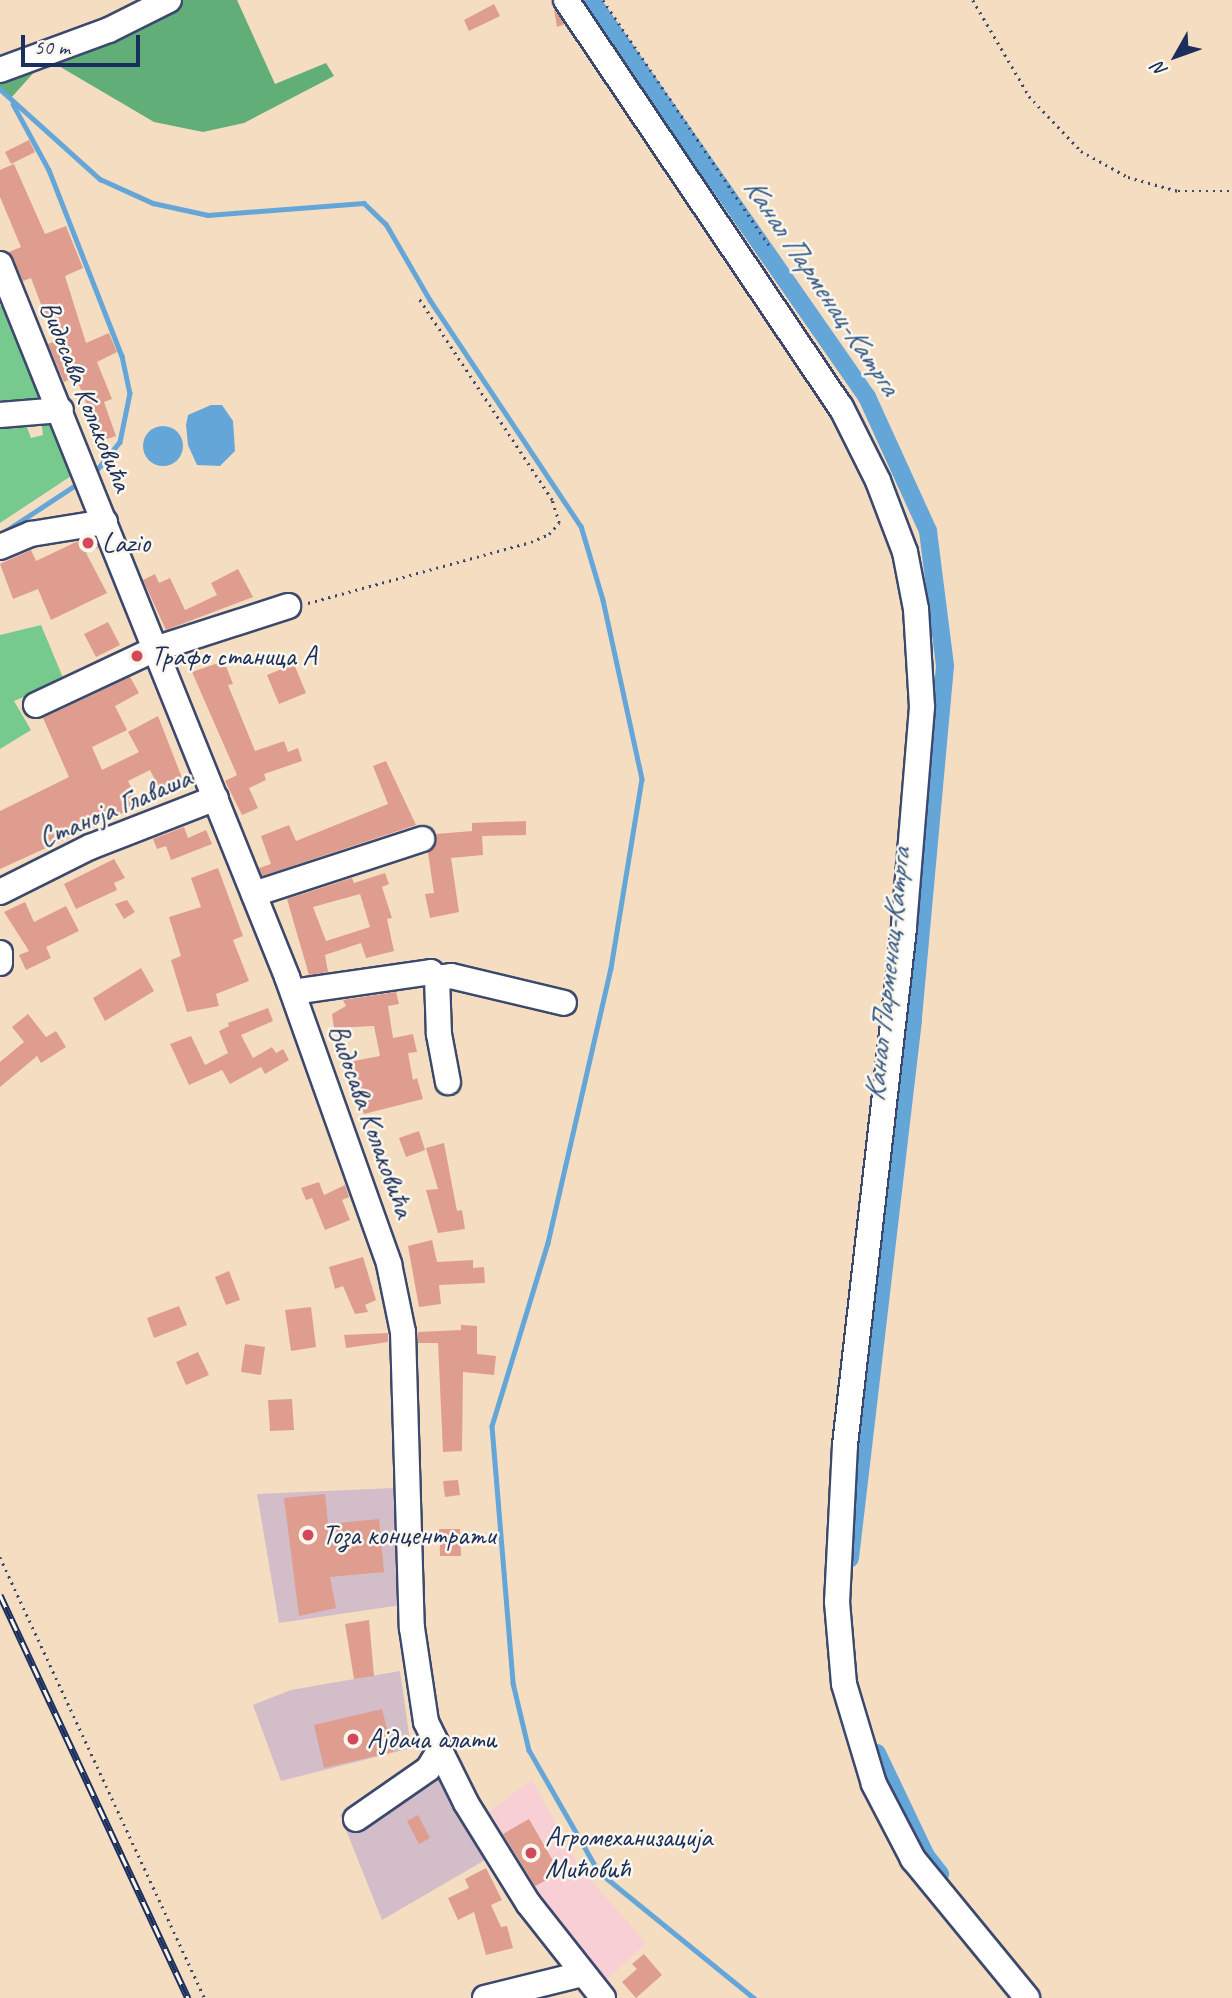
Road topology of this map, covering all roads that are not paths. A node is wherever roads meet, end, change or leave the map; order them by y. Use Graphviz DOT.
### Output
graph roads {
  1 [pos="169,0"];
  2 [pos="566,0"];
  3 [pos="0,70"];
  4 [pos="0,264"];
  5 [pos="61,410"];
  6 [pos="0,415"];
  7 [pos="104,522"];
  8 [pos="0,547"];
  9 [pos="288,606"];
  10 [pos="155,649"];
  11 [pos="36,705"];
  12 [pos="216,798"];
  13 [pos="422,839"];
  14 [pos="0,892"];
  15 [pos="254,894"];
  16 [pos="0,953"];
  17 [pos="0,963"];
  18 [pos="437,978"];
  19 [pos="293,992"];
  20 [pos="564,1003"];
  21 [pos="448,1082"];
  22 [pos="438,1753"];
  23 [pos="356,1819"];
  24 [pos="582,1974"];
  25 [pos="485,1998"];
  26 [pos="603,1998"];
  27 [pos="1027,1998"];
  1 -- 3 [label="street"];
  2 -- 27 [label="street"];
  4 -- 5 [label="street, Видосава Колаковића"];
  5 -- 6 [label="street"];
  5 -- 7 [label="street, Видосава Колаковића"];
  7 -- 8 [label="street"];
  7 -- 10 [label="street, Видосава Колаковића"];
  9 -- 10 [label="street"];
  10 -- 11 [label="street"];
  10 -- 12 [label="street, Видосава Колаковића"];
  12 -- 14 [label="street, Станоја Главаша"];
  12 -- 15 [label="street, Видосава Колаковића"];
  13 -- 15 [label="street"];
  15 -- 19 [label="street, Видосава Колаковића"];
  16 -- 17 [label="street"];
  18 -- 19 [label="street"];
  18 -- 20 [label="street"];
  18 -- 21 [label="street"];
  19 -- 22 [label="street, Видосава Колаковића"];
  22 -- 23 [label="street"];
  22 -- 24 [label="street, Видосава Колаковића"];
  24 -- 25 [label="street"];
  24 -- 26 [label="street, Видосава Колаковића"];
}
